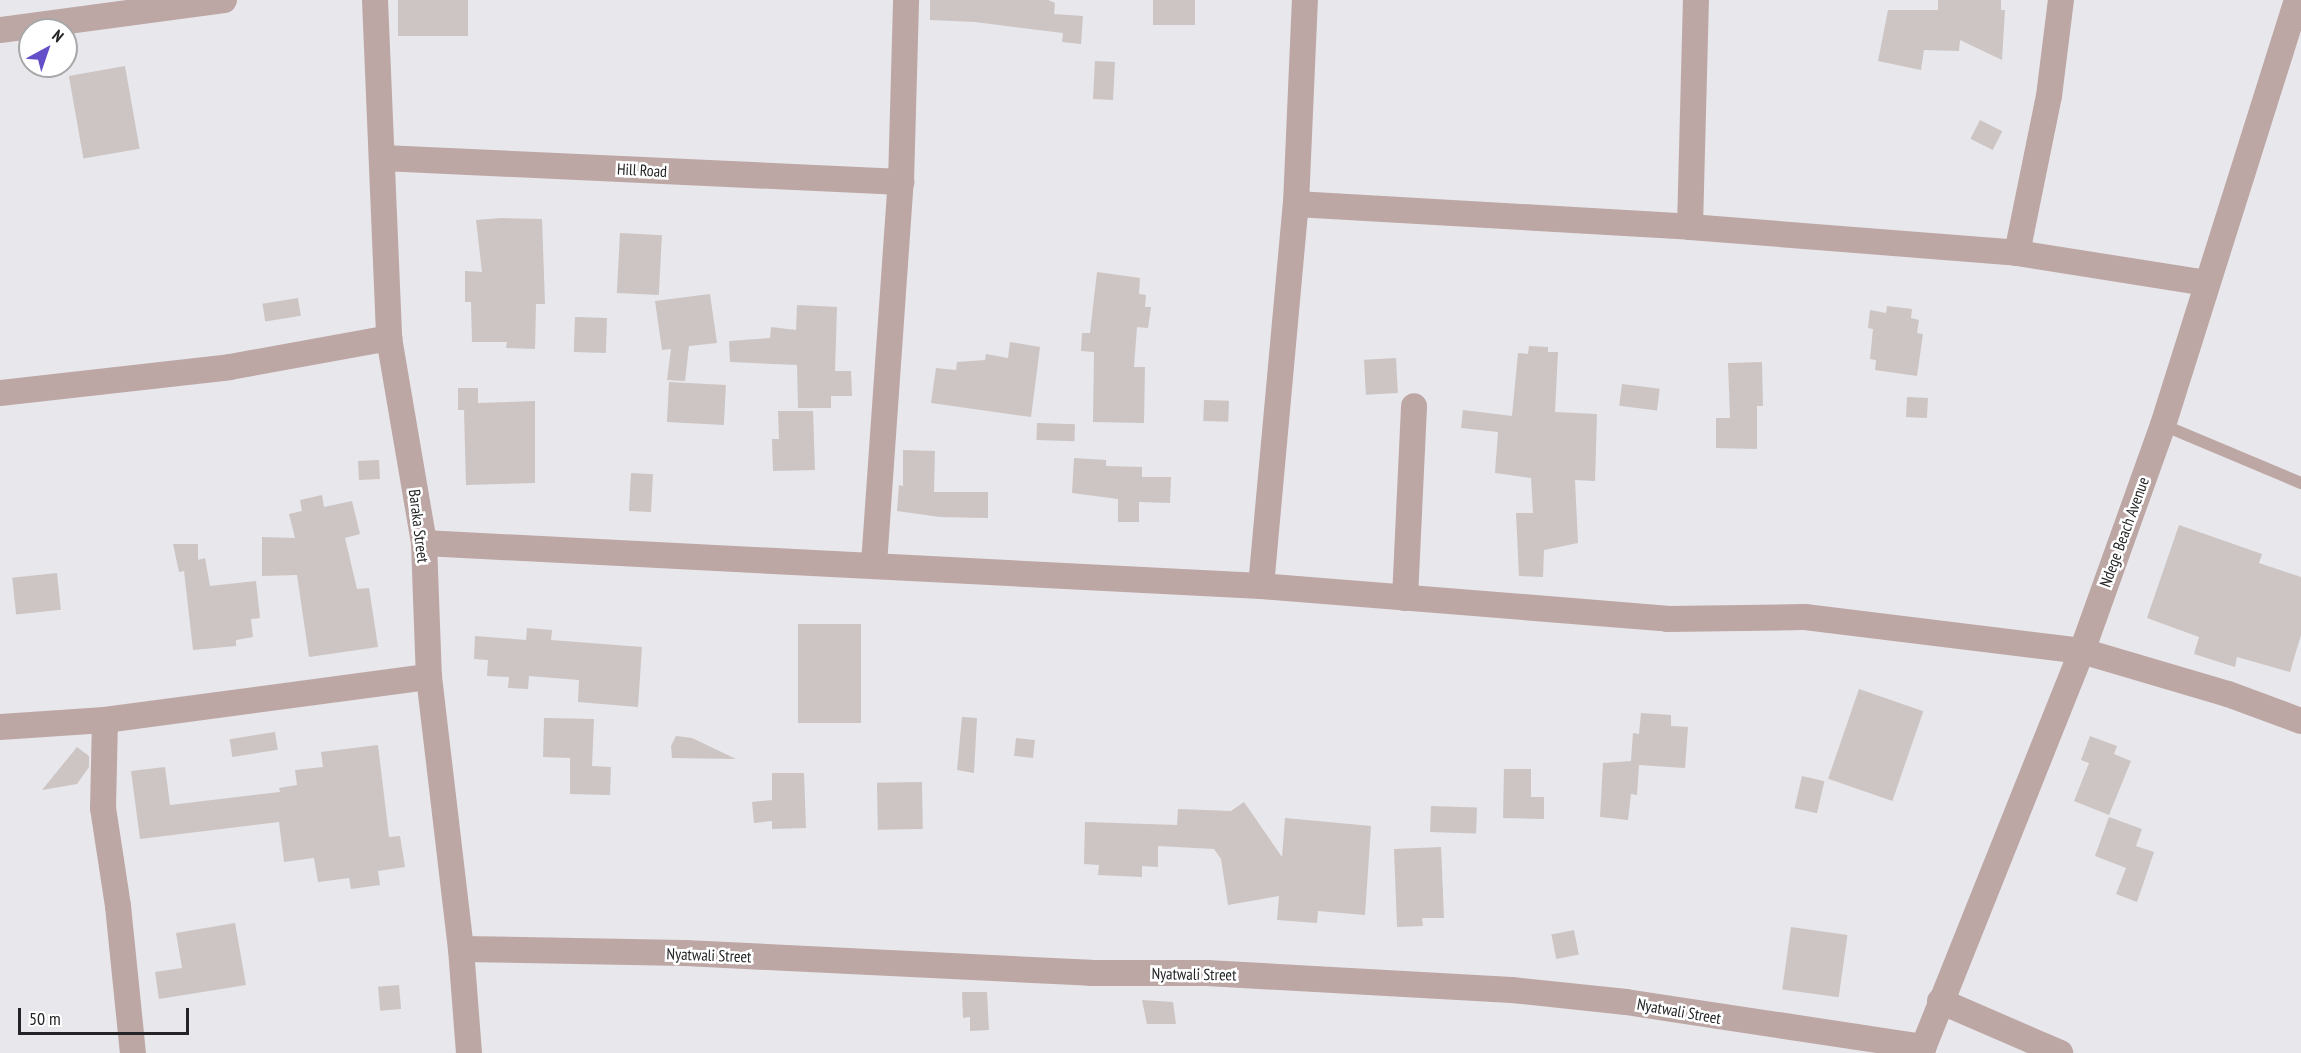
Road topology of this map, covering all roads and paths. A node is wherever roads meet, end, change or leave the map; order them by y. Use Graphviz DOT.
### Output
graph roads {
  1 [pos="224,0"];
  2 [pos="375,0"];
  3 [pos="906,0"];
  4 [pos="1305,0"];
  5 [pos="1696,0"];
  6 [pos="2061,0"];
  7 [pos="2297,0"];
  8 [pos="0,30"];
  9 [pos="383,158"];
  10 [pos="900,182"];
  11 [pos="1296,204"];
  12 [pos="1690,227"];
  13 [pos="2017,253"];
  14 [pos="2206,283"];
  15 [pos="390,338"];
  16 [pos="0,393"];
  17 [pos="1413,406"];
  18 [pos="2163,424"];
  19 [pos="2301,483"];
  20 [pos="424,543"];
  21 [pos="874,564"];
  22 [pos="1261,586"];
  23 [pos="1405,598"];
  24 [pos="2082,651"];
  25 [pos="429,677"];
  26 [pos="105,720"];
  27 [pos="2301,721"];
  28 [pos="0,728"];
  29 [pos="461,950"];
  30 [pos="1940,1001"];
  31 [pos="1922,1050"];
  32 [pos="133,1053"];
  33 [pos="469,1053"];
  34 [pos="2060,1053"];
  1 -- 8 [label="street"];
  2 -- 9 [label="street, Baraka Street"];
  3 -- 10 [label="street"];
  4 -- 11 [label="street"];
  5 -- 12 [label="street"];
  6 -- 13 [label="street"];
  7 -- 14 [label="street, Ndege Beach Avenue"];
  9 -- 10 [label="street, Hill Road"];
  9 -- 15 [label="street, Baraka Street"];
  10 -- 21 [label="street"];
  11 -- 12 [label="street"];
  11 -- 22 [label="street"];
  12 -- 13 [label="street"];
  13 -- 14 [label="street"];
  14 -- 18 [label="street, Ndege Beach Avenue"];
  15 -- 16 [label="street"];
  15 -- 20 [label="street, Baraka Street"];
  17 -- 23 [label="street"];
  18 -- 19 [label="lane"];
  18 -- 24 [label="street, Ndege Beach Avenue"];
  20 -- 21 [label="street"];
  20 -- 25 [label="street, Baraka Street"];
  21 -- 22 [label="street"];
  22 -- 23 [label="street"];
  23 -- 24 [label="street"];
  24 -- 27 [label="street"];
  24 -- 30 [label="street, Ndege Beach Avenue"];
  25 -- 26 [label="street"];
  25 -- 29 [label="street, Baraka Street"];
  26 -- 28 [label="street"];
  26 -- 32 [label="street"];
  29 -- 31 [label="street, Nyatwali Street"];
  29 -- 33 [label="street, Baraka Street"];
  30 -- 31 [label="street, Ndege Beach Avenue"];
  30 -- 34 [label="street"];
}
